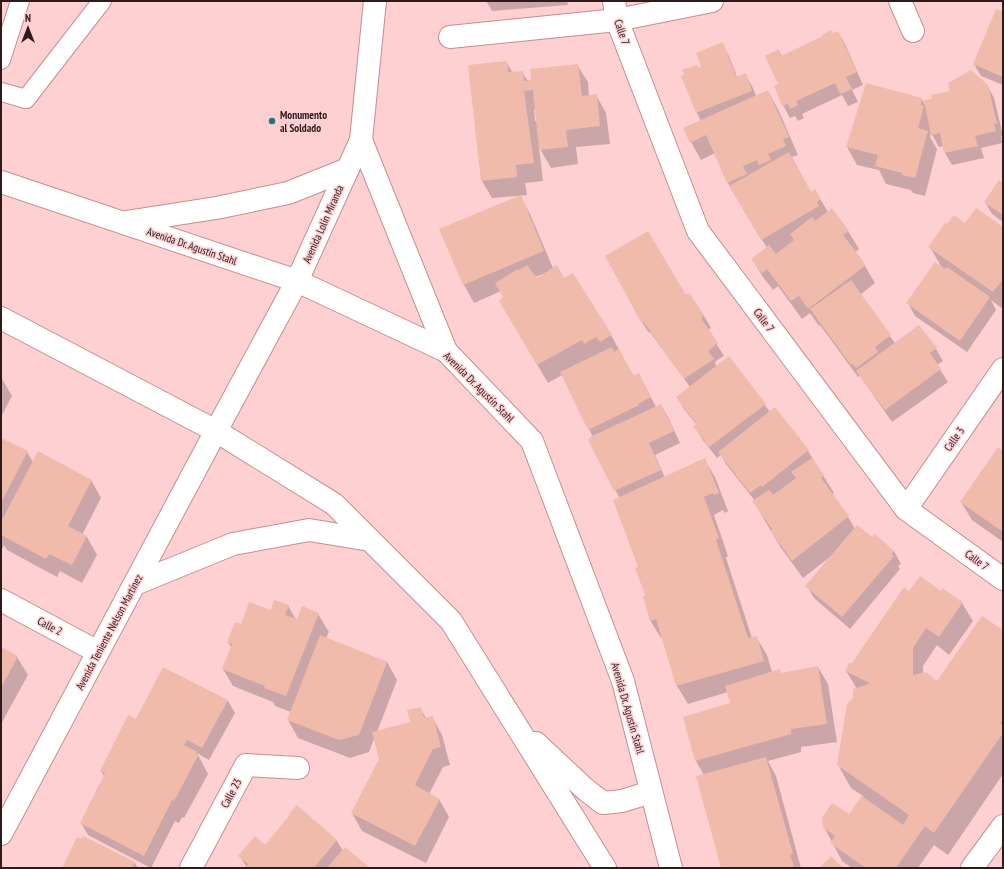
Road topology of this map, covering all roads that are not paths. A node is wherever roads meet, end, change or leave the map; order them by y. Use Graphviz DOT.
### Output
graph roads {
  1 [pos="20,1"];
  2 [pos="102,1"];
  3 [pos="375,1"];
  4 [pos="712,1"];
  5 [pos="900,1"];
  6 [pos="616,10"];
  7 [pos="913,31"];
  8 [pos="450,37"];
  9 [pos="1,60"];
  10 [pos="1,92"];
  11 [pos="362,140"];
  12 [pos="348,169"];
  13 [pos="1,182"];
  14 [pos="122,222"];
  15 [pos="297,281"];
  16 [pos="1,318"];
  17 [pos="446,351"];
  18 [pos="1003,369"];
  19 [pos="216,431"];
  20 [pos="906,509"];
  21 [pos="370,540"];
  22 [pos="1003,579"];
  23 [pos="135,584"];
  24 [pos="1,600"];
  25 [pos="98,652"];
  26 [pos="515,723"];
  27 [pos="298,768"];
  28 [pos="652,792"];
  29 [pos="1003,826"];
  30 [pos="1,834"];
  31 [pos="191,868"];
  32 [pos="605,868"];
  33 [pos="671,868"];
  34 [pos="972,868"];
  1 -- 9 [label="lane"];
  2 -- 10 [label="lane"];
  3 -- 11 [label="main road, Avenida Lolín Miranda"];
  4 -- 6 [label="main road"];
  5 -- 7 [label="main road"];
  6 -- 8 [label="main road"];
  6 -- 20 [label="main road, Calle 7"];
  11 -- 12 [label="main road, Avenida Lolín Miranda"];
  11 -- 17 [label="main road"];
  12 -- 14 [label="main road"];
  12 -- 15 [label="main road, Avenida Lolín Miranda"];
  13 -- 14 [label="main road, Avenida Dr. Agustín Stahl"];
  14 -- 15 [label="main road, Avenida Dr. Agustín Stahl"];
  15 -- 17 [label="main road, Avenida Dr. Agustín Stahl"];
  15 -- 19 [label="main road, Avenida Lolín Miranda"];
  16 -- 19 [label="main road"];
  17 -- 28 [label="main road, Avenida Dr. Agustín Stahl"];
  18 -- 20 [label="main road, Calle 3"];
  19 -- 21 [label="main road"];
  19 -- 23 [label="main road, Avenida Teniente Nelson Martínez"];
  20 -- 22 [label="main road, Calle 7"];
  21 -- 23 [label="main road"];
  21 -- 26 [label="main road"];
  23 -- 25 [label="main road, Avenida Teniente Nelson Martínez"];
  24 -- 25 [label="main road, Calle 2"];
  25 -- 30 [label="main road, Avenida Teniente Nelson Martínez"];
  26 -- 28 [label="main road"];
  26 -- 32 [label="main road"];
  27 -- 31 [label="main road, Calle 23"];
  28 -- 33 [label="main road, Avenida Dr. Agustín Stahl"];
  29 -- 34 [label="main road"];
}
